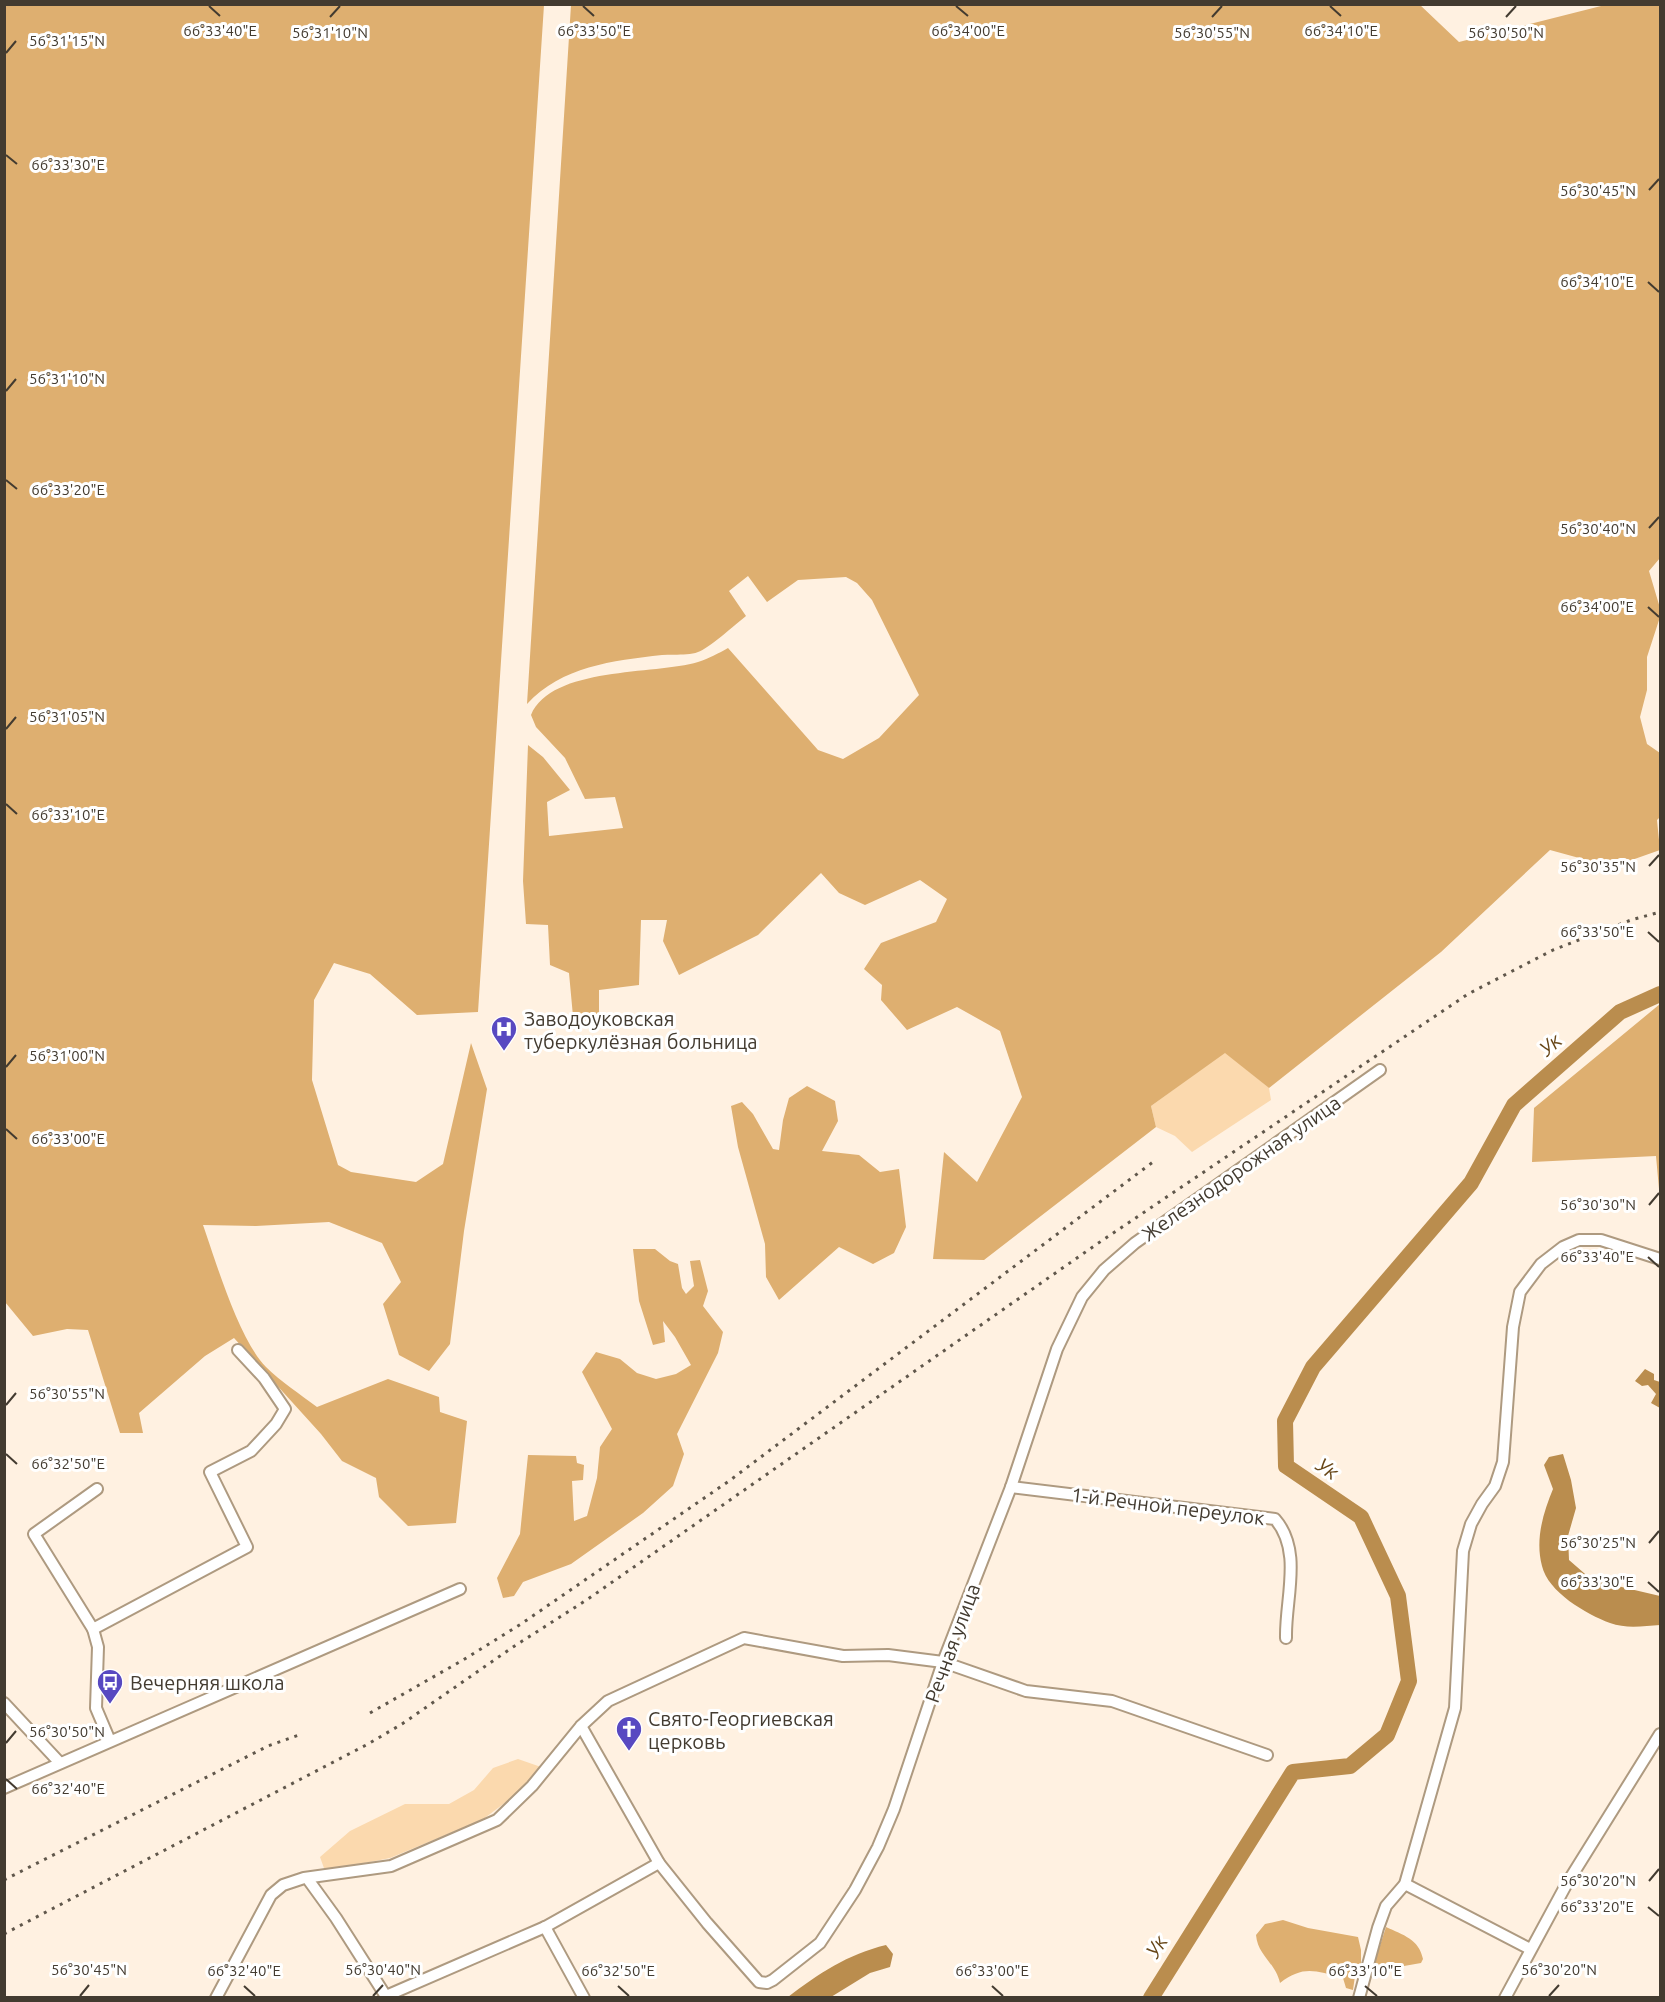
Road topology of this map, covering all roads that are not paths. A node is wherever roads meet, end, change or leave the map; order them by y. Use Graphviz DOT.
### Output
graph roads {
  1 [pos="1380,1070"];
  2 [pos="1660,1259"];
  3 [pos="1104,1270"];
  4 [pos="238,1350"];
  5 [pos="1011,1487"];
  6 [pos="98,1489"];
  7 [pos="460,1589"];
  8 [pos="93,1629"];
  9 [pos="1286,1638"];
  10 [pos="943,1662"];
  11 [pos="4,1703"];
  12 [pos="581,1726"];
  13 [pos="1660,1734"];
  14 [pos="110,1741"];
  15 [pos="1267,1755"];
  16 [pos="60,1763"];
  17 [pos="4,1788"];
  18 [pos="659,1863"];
  19 [pos="307,1878"];
  20 [pos="1405,1884"];
  21 [pos="545,1927"];
  22 [pos="1530,1949"];
  23 [pos="387,1997"];
  24 [pos="216,1998"];
  25 [pos="584,1998"];
  26 [pos="1359,1998"];
  27 [pos="1505,1998"];
  1 -- 3 [label="street, Железнодорожная улица"];
  2 -- 20 [label="street"];
  3 -- 5 [label="street, Речная улица"];
  4 -- 8 [label="street"];
  5 -- 9 [label="street, 1-й Речной переулок"];
  5 -- 10 [label="street, Речная улица"];
  6 -- 8 [label="street"];
  7 -- 14 [label="street"];
  8 -- 14 [label="street"];
  10 -- 12 [label="street"];
  10 -- 15 [label="street"];
  10 -- 18 [label="street, Речная улица"];
  11 -- 16 [label="street"];
  12 -- 18 [label="street"];
  12 -- 19 [label="street"];
  13 -- 22 [label="street"];
  14 -- 16 [label="street"];
  16 -- 17 [label="street"];
  18 -- 21 [label="street"];
  19 -- 23 [label="street"];
  19 -- 24 [label="street"];
  20 -- 22 [label="street"];
  20 -- 26 [label="street"];
  21 -- 23 [label="street"];
  21 -- 25 [label="street"];
  22 -- 27 [label="street"];
}
